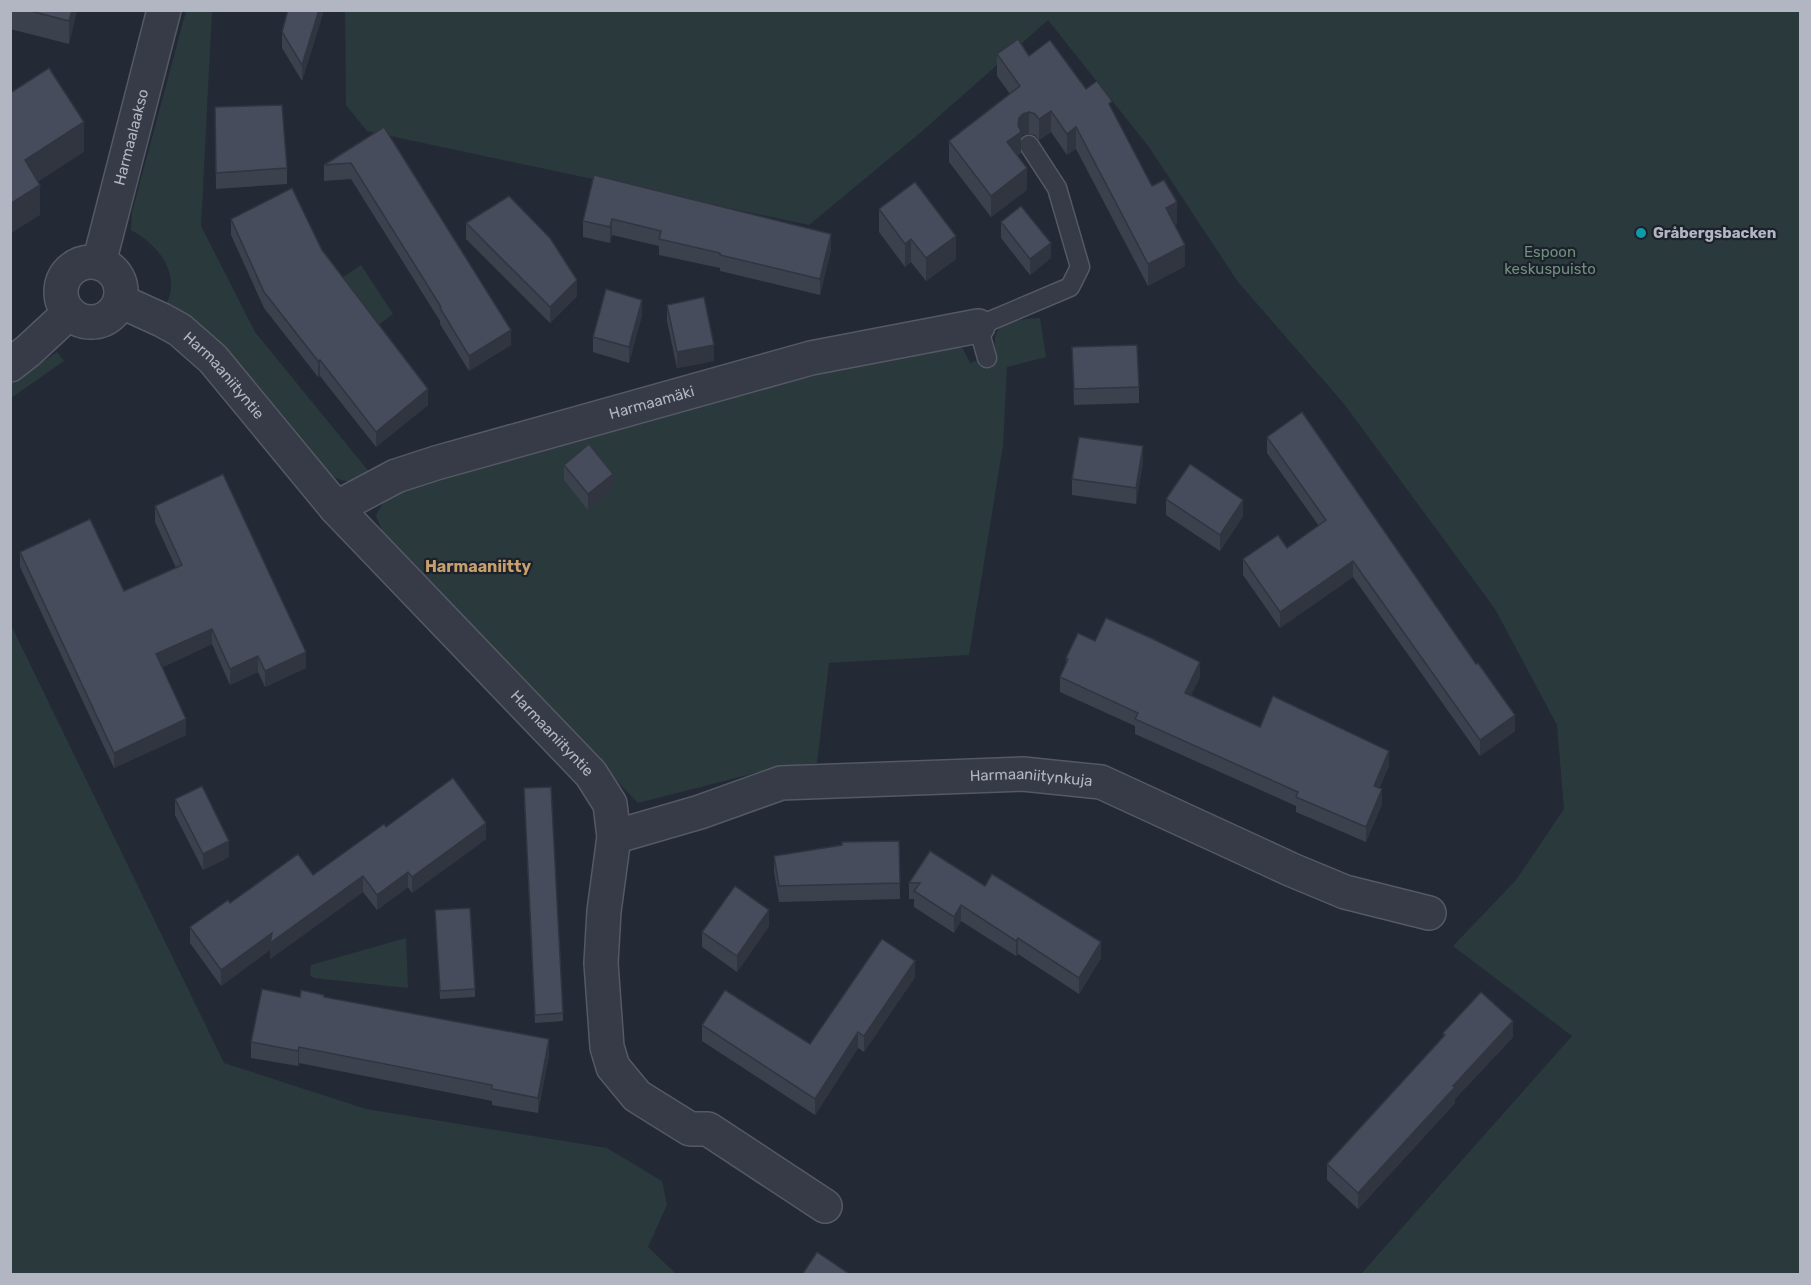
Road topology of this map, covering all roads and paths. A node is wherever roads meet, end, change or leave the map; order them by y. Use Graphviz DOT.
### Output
graph roads {
  1 [pos="164,10"];
  2 [pos="1029,146"];
  3 [pos="99,263"];
  4 [pos="120,301"];
  5 [pos="69,313"];
  6 [pos="978,326"];
  7 [pos="987,358"];
  8 [pos="10,364"];
  9 [pos="336,508"];
  10 [pos="614,837"];
  11 [pos="1429,913"];
  12 [pos="825,1206"];
  1 -- 3 [label="street, Harmaalaakso"];
  2 -- 6 [label="lane"];
  3 -- 4 [label="street"];
  3 -- 5 [label="street"];
  4 -- 5 [label="street"];
  4 -- 9 [label="street, Harmaaniityntie"];
  5 -- 8 [label="street"];
  6 -- 7 [label="lane"];
  6 -- 9 [label="street, Harmaamäki"];
  9 -- 10 [label="street, Harmaaniityntie"];
  10 -- 11 [label="street, Harmaaniitynkuja"];
  10 -- 12 [label="street, Harmaaniityntie"];
}
